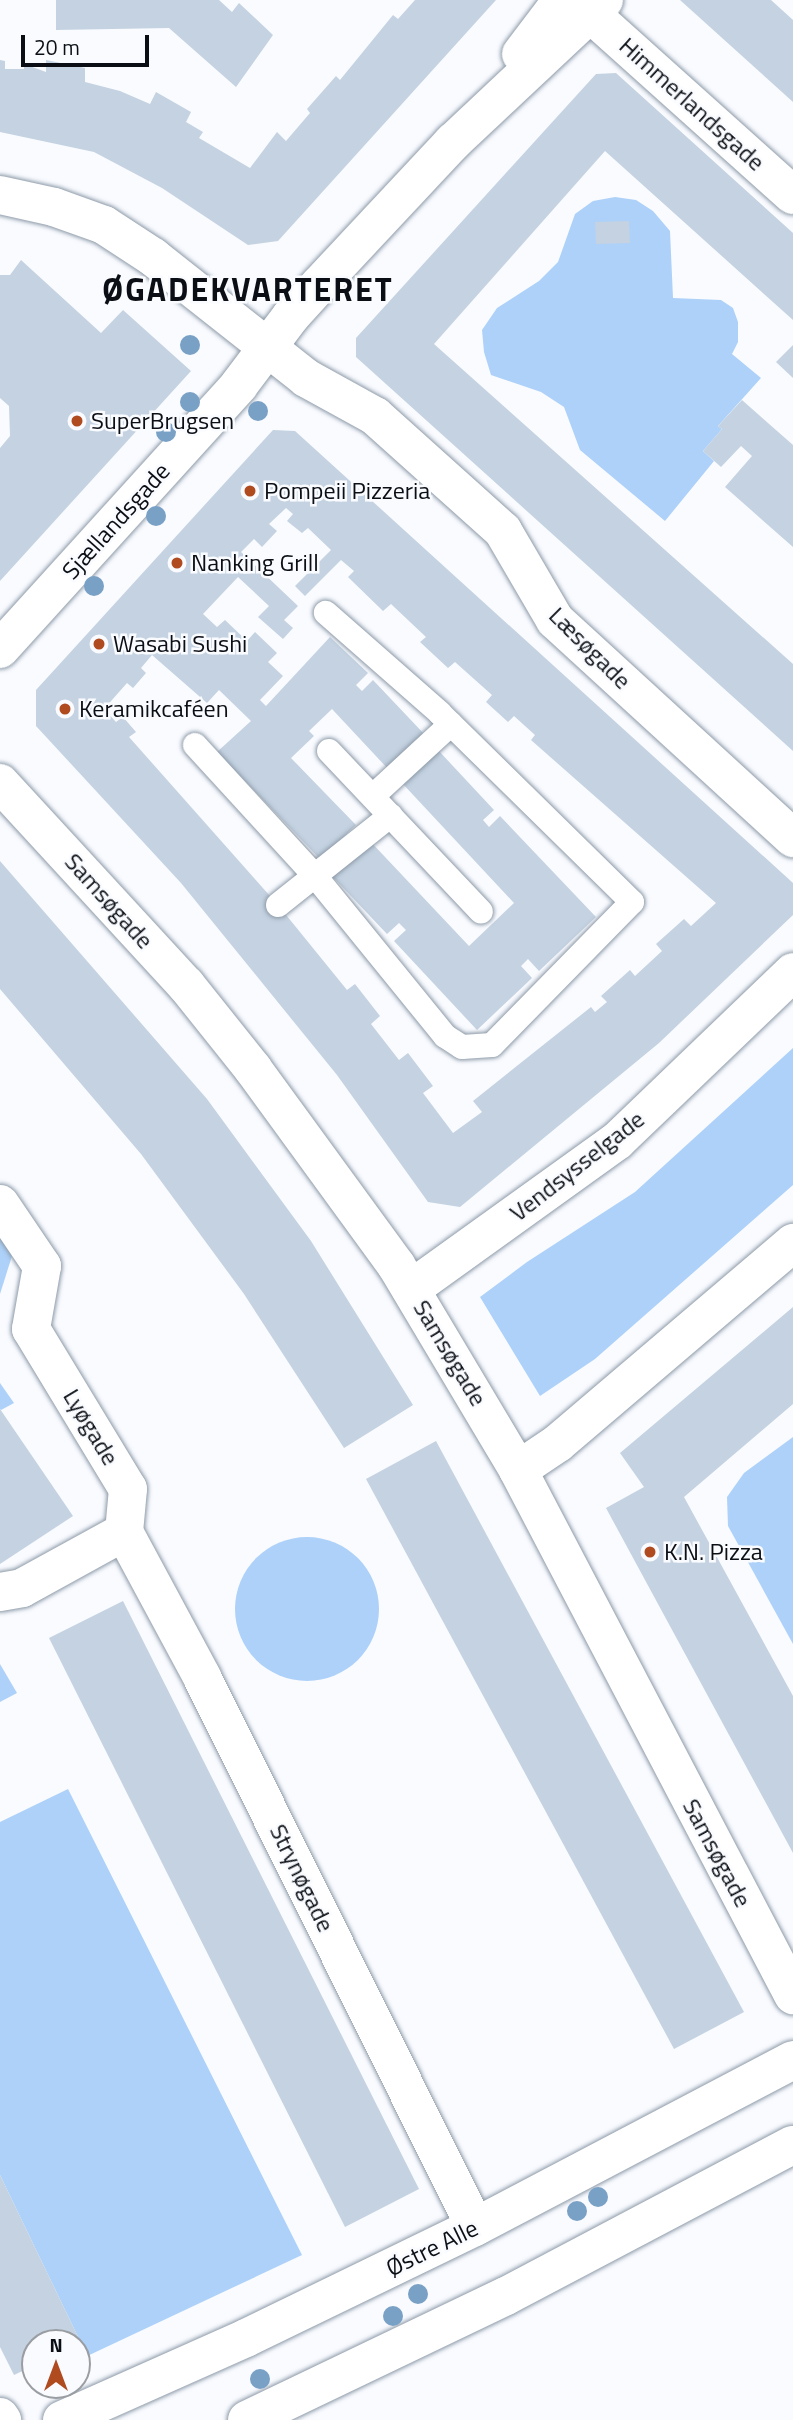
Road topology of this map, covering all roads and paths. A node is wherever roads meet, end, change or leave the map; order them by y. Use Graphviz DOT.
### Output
graph roads {
  1 [pos="585,5"];
  2 [pos="0,195"];
  3 [pos="793,195"];
  4 [pos="268,347"];
  5 [pos="326,613"];
  6 [pos="0,649"];
  7 [pos="451,724"];
  8 [pos="195,745"];
  9 [pos="329,751"];
  10 [pos="0,782"];
  11 [pos="373,796"];
  12 [pos="391,815"];
  13 [pos="793,838"];
  14 [pos="315,876"];
  15 [pos="278,905"];
  16 [pos="481,912"];
  17 [pos="793,972"];
  18 [pos="0,1204"];
  19 [pos="793,1243"];
  20 [pos="411,1289"];
  21 [pos="518,1470"];
  22 [pos="124,1532"];
  23 [pos="0,1592"];
  24 [pos="793,1995"];
  25 [pos="793,2060"];
  26 [pos="793,2145"];
  27 [pos="475,2227"];
  28 [pos="62,2420"];
  29 [pos="247,2420"];
  1 -- 3 [label="street, Himmerlandsgade"];
  1 -- 4 [label="street, Sjællandsgade"];
  2 -- 4 [label="street, Læsøgade"];
  4 -- 6 [label="street, Sjællandsgade"];
  4 -- 13 [label="street, Læsøgade"];
  5 -- 7 [label="lane"];
  7 -- 11 [label="lane"];
  7 -- 14 [label="lane"];
  8 -- 14 [label="lane"];
  9 -- 11 [label="lane"];
  10 -- 20 [label="street, Samsøgade"];
  11 -- 12 [label="lane"];
  12 -- 14 [label="lane"];
  12 -- 16 [label="lane"];
  14 -- 15 [label="lane"];
  17 -- 20 [label="street, Vendsysselgade"];
  18 -- 22 [label="street, Lyøgade"];
  19 -- 21 [label="street"];
  20 -- 21 [label="street, Samsøgade"];
  21 -- 24 [label="street, Samsøgade"];
  22 -- 23 [label="street"];
  22 -- 27 [label="street, Strynøgade"];
  25 -- 27 [label="street, Østre Alle"];
  26 -- 29 [label="street"];
  27 -- 28 [label="street, Østre Alle"];
}
